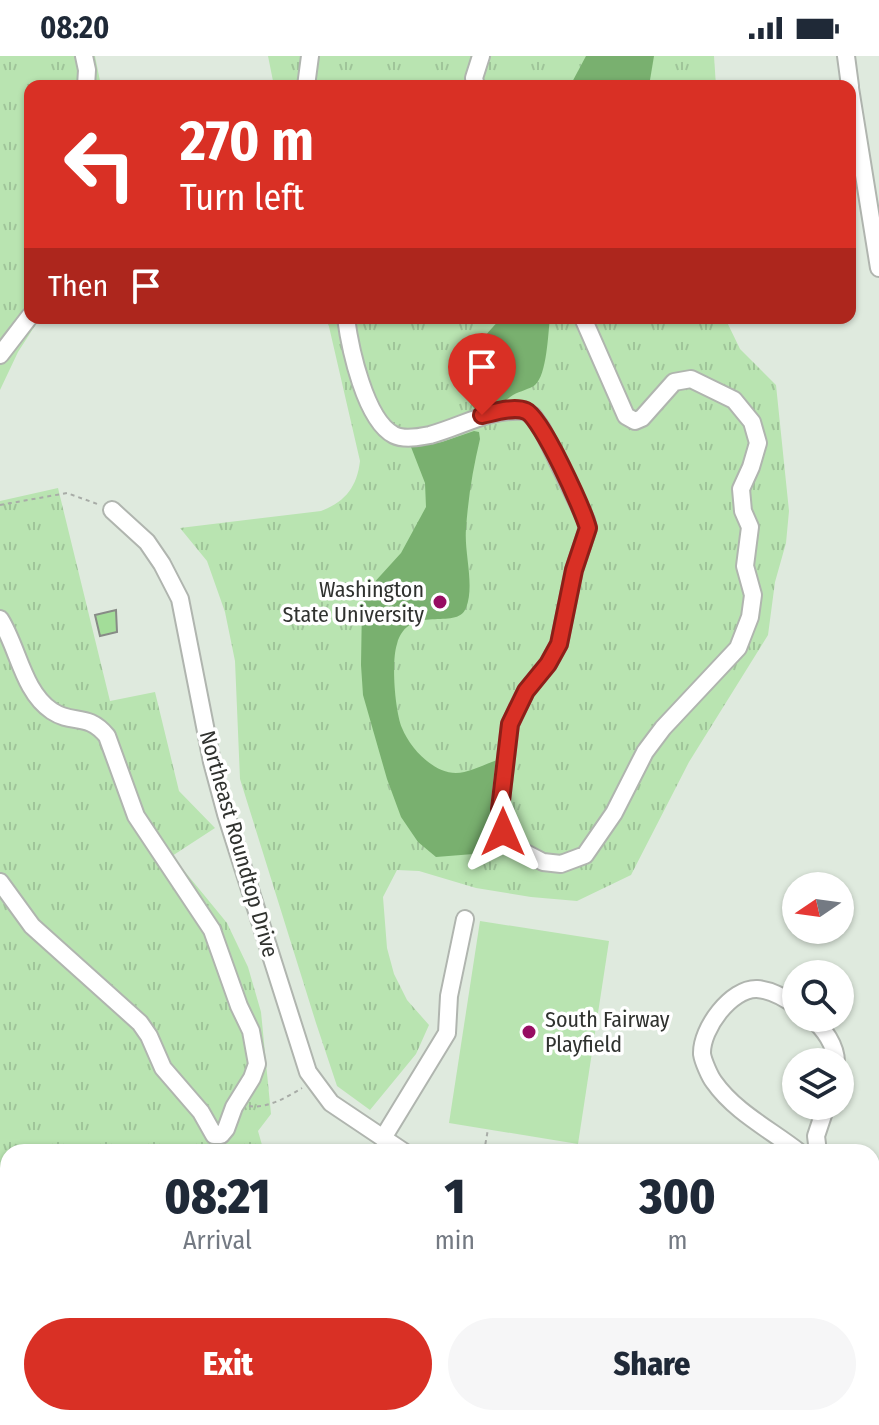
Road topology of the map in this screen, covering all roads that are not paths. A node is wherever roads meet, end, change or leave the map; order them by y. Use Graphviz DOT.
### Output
graph roads {
  1 [pos="84,56"];
  2 [pos="310,56"];
  3 [pos="481,56"];
  4 [pos="846,56"];
  5 [pos="86,80"];
  6 [pos="307,80"];
  7 [pos="474,80"];
  8 [pos="849,80"];
  9 [pos="856,129"];
  10 [pos="879,268"];
  11 [pos="24,324"];
  12 [pos="347,324"];
  13 [pos="586,324"];
  14 [pos="0,355"];
  15 [pos="112,510"];
  16 [pos="0,619"];
  17 [pos="0,882"];
  18 [pos="465,919"];
  19 [pos="782,996"];
  20 [pos="821,1120"];
  21 [pos="383,1138"];
  22 [pos="392,1144"];
  23 [pos="788,1144"];
  24 [pos="817,1144"];
  1 -- 5 [label="street"];
  2 -- 6 [label="street"];
  3 -- 7 [label="street"];
  4 -- 8 [label="street"];
  9 -- 10 [label="street"];
  11 -- 14 [label="street"];
  12 -- 13 [label="street"];
  15 -- 21 [label="street, Northeast Roundtop Drive"];
  16 -- 17 [label="street"];
  18 -- 21 [label="street"];
  19 -- 23 [label="street"];
  20 -- 24 [label="street"];
  21 -- 22 [label="street, Northeast Roundtop Drive"];
}
